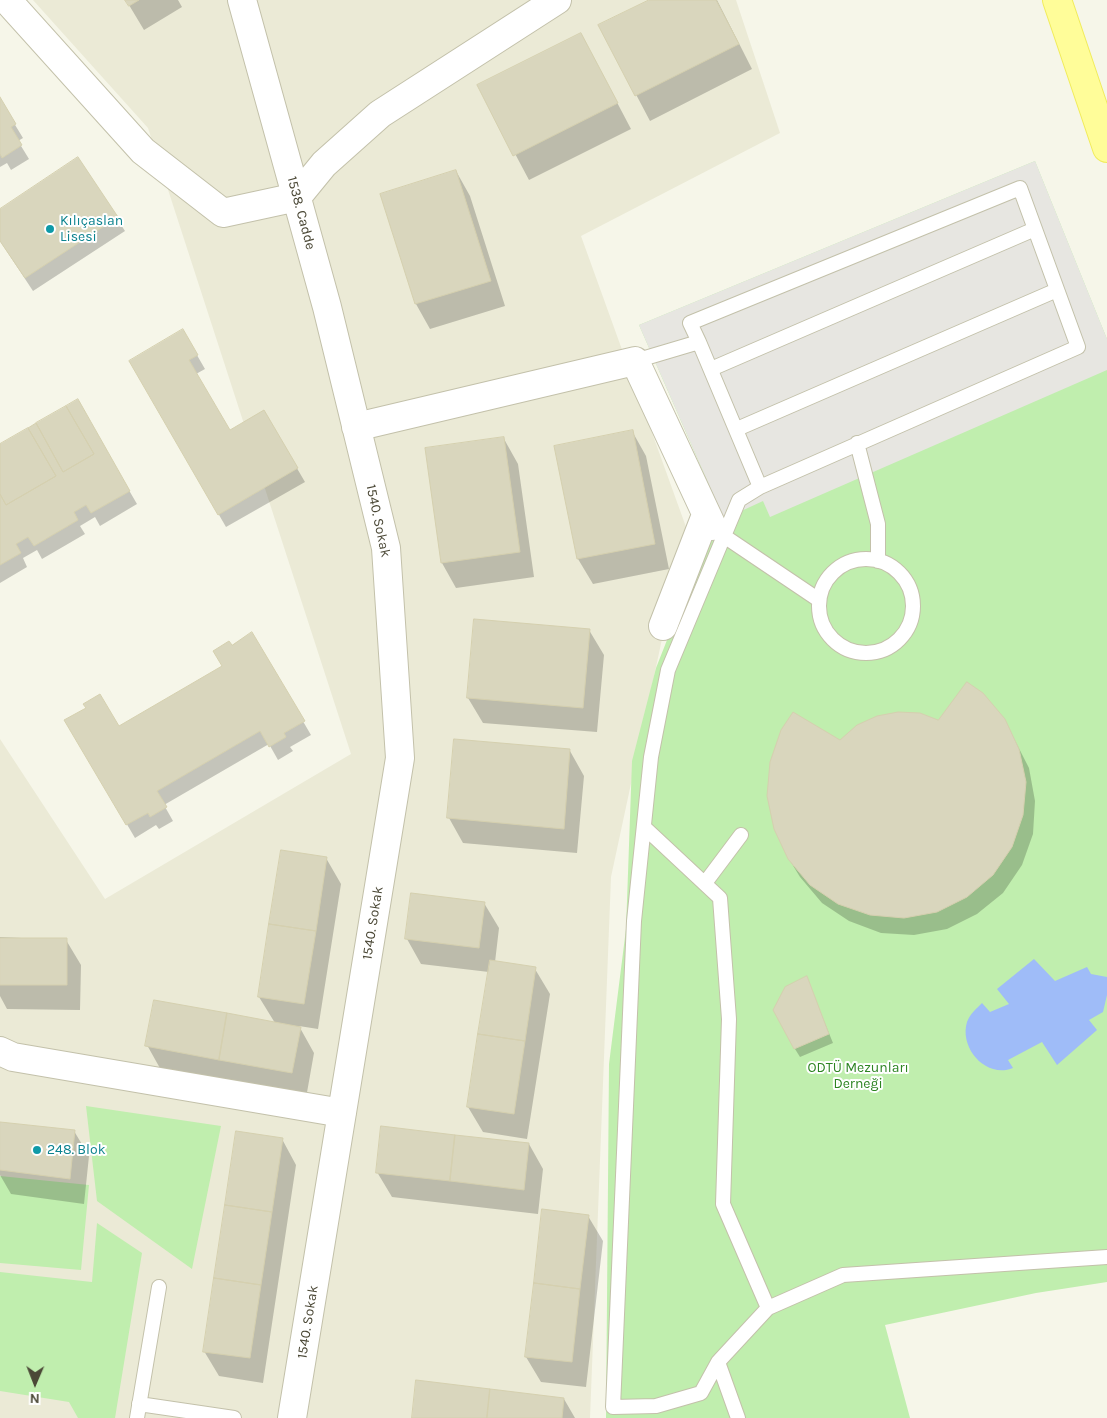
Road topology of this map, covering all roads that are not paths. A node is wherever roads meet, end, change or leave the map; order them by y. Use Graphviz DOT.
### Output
graph roads {
  1 [pos="8,0"];
  2 [pos="242,0"];
  3 [pos="557,0"];
  4 [pos="1057,0"];
  5 [pos="1107,148"];
  6 [pos="297,197"];
  7 [pos="1035,229"];
  8 [pos="1057,290"];
  9 [pos="699,342"];
  10 [pos="635,361"];
  11 [pos="711,369"];
  12 [pos="356,427"];
  13 [pos="737,429"];
  14 [pos="857,444"];
  15 [pos="760,487"];
  16 [pos="714,526"];
  17 [pos="878,561"];
  18 [pos="819,600"];
  19 [pos="663,626"];
  20 [pos="644,827"];
  21 [pos="742,835"];
  22 [pos="705,883"];
  23 [pos="0,1051"];
  24 [pos="342,1113"];
  25 [pos="1107,1257"];
  26 [pos="159,1287"];
  27 [pos="768,1308"];
  28 [pos="718,1362"];
  29 [pos="138,1411"];
  30 [pos="234,1418"];
  31 [pos="292,1418"];
  32 [pos="738,1418"];
  1 -- 6 [label="street"];
  2 -- 6 [label="street, 1538. Cadde"];
  3 -- 6 [label="street"];
  4 -- 5 [label="main road"];
  6 -- 12 [label="street, 1538. Cadde"];
  7 -- 8 [label="lane"];
  7 -- 9 [label="lane"];
  7 -- 11 [label="lane"];
  8 -- 13 [label="lane"];
  8 -- 14 [label="lane"];
  9 -- 10 [label="lane"];
  9 -- 11 [label="lane"];
  10 -- 12 [label="street"];
  10 -- 16 [label="street"];
  11 -- 13 [label="lane"];
  12 -- 24 [label="street, 1540. Sokak"];
  13 -- 15 [label="lane"];
  14 -- 15 [label="lane"];
  14 -- 17 [label="lane"];
  15 -- 16 [label="lane"];
  16 -- 18 [label="lane"];
  16 -- 19 [label="street"];
  16 -- 20 [label="lane"];
  17 -- 18 [label="lane"];
  17 -- 18 [label="lane"];
  20 -- 22 [label="lane"];
  20 -- 28 [label="lane"];
  21 -- 22 [label="lane"];
  22 -- 27 [label="lane"];
  23 -- 24 [label="street"];
  24 -- 31 [label="street, 1540. Sokak"];
  25 -- 27 [label="lane"];
  26 -- 29 [label="lane"];
  27 -- 28 [label="lane"];
  28 -- 32 [label="lane"];
  29 -- 30 [label="lane"];
}
